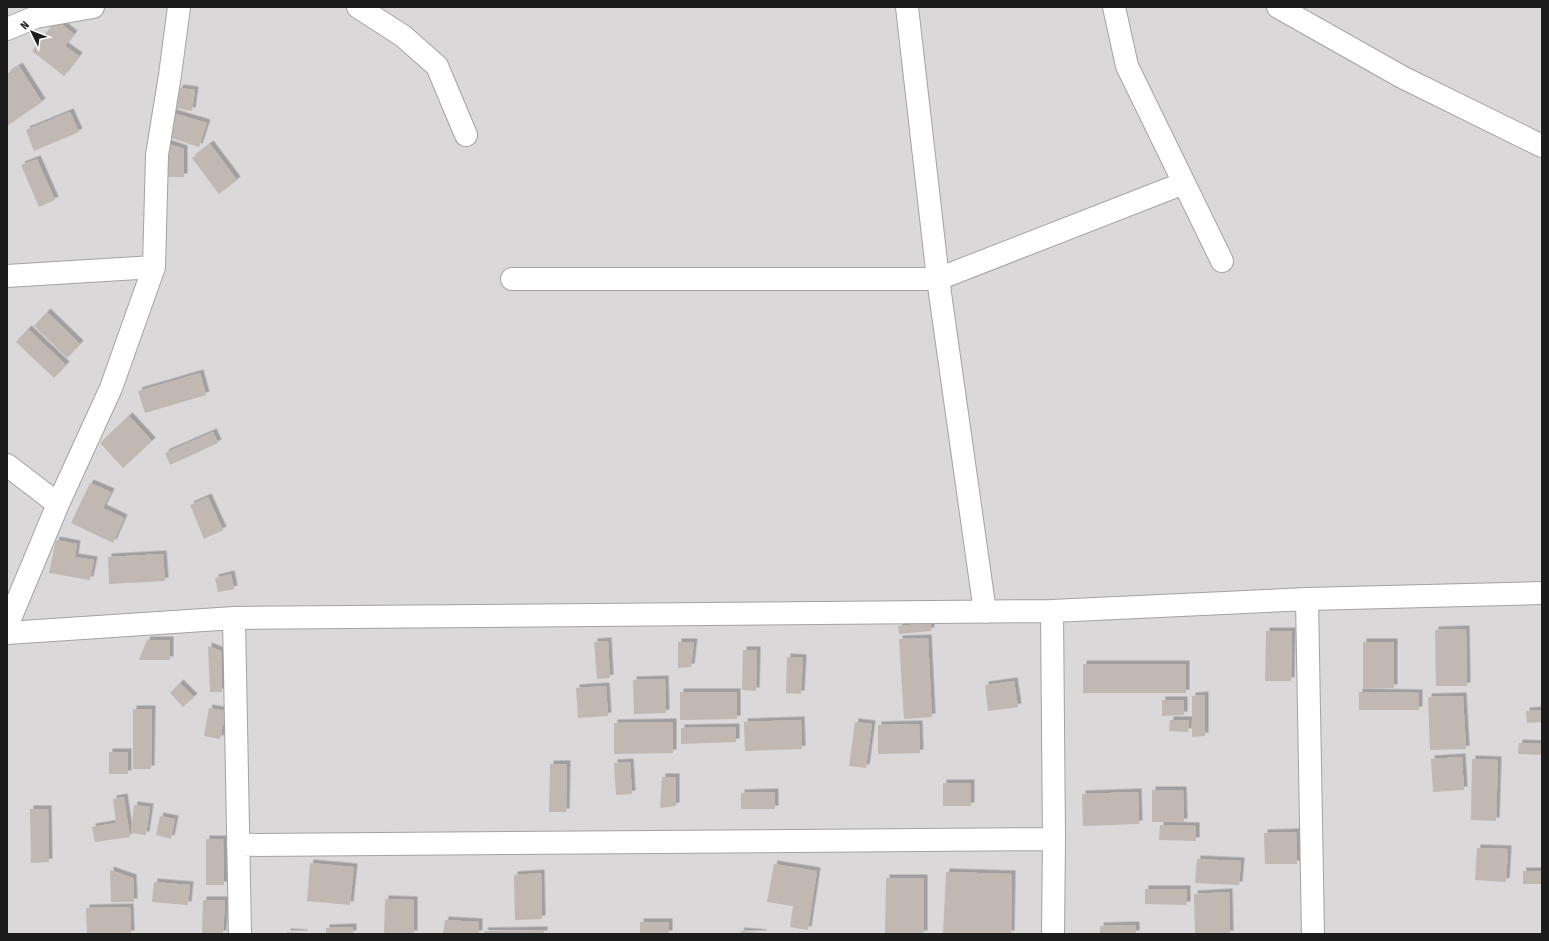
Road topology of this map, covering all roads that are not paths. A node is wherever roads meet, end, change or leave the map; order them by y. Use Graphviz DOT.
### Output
graph roads {
  1 [pos="93,7"];
  2 [pos="179,7"];
  3 [pos="358,7"];
  4 [pos="907,7"];
  5 [pos="1114,7"];
  6 [pos="1278,7"];
  7 [pos="7,29"];
  8 [pos="466,135"];
  9 [pos="1542,146"];
  10 [pos="1184,183"];
  11 [pos="1222,260"];
  12 [pos="154,267"];
  13 [pos="7,276"];
  14 [pos="512,278"];
  15 [pos="938,279"];
  16 [pos="7,465"];
  17 [pos="58,504"];
  18 [pos="1542,594"];
  19 [pos="1307,599"];
  20 [pos="1052,611"];
  21 [pos="985,612"];
  22 [pos="234,618"];
  23 [pos="7,626"];
  24 [pos="7,633"];
  25 [pos="1054,839"];
  26 [pos="238,845"];
  27 [pos="240,934"];
  28 [pos="1053,934"];
  29 [pos="1313,934"];
  1 -- 7 [label="street"];
  2 -- 12 [label="street"];
  3 -- 8 [label="street"];
  4 -- 15 [label="street"];
  5 -- 10 [label="street"];
  6 -- 9 [label="street"];
  10 -- 11 [label="street"];
  10 -- 15 [label="street"];
  12 -- 13 [label="street"];
  12 -- 17 [label="street"];
  14 -- 15 [label="street"];
  15 -- 21 [label="street"];
  16 -- 17 [label="street"];
  17 -- 23 [label="street"];
  18 -- 19 [label="street"];
  19 -- 20 [label="street"];
  19 -- 29 [label="street"];
  20 -- 21 [label="street"];
  20 -- 25 [label="street"];
  21 -- 22 [label="street"];
  22 -- 24 [label="street"];
  22 -- 26 [label="street"];
  25 -- 26 [label="street"];
  25 -- 28 [label="street"];
  26 -- 27 [label="street"];
}
